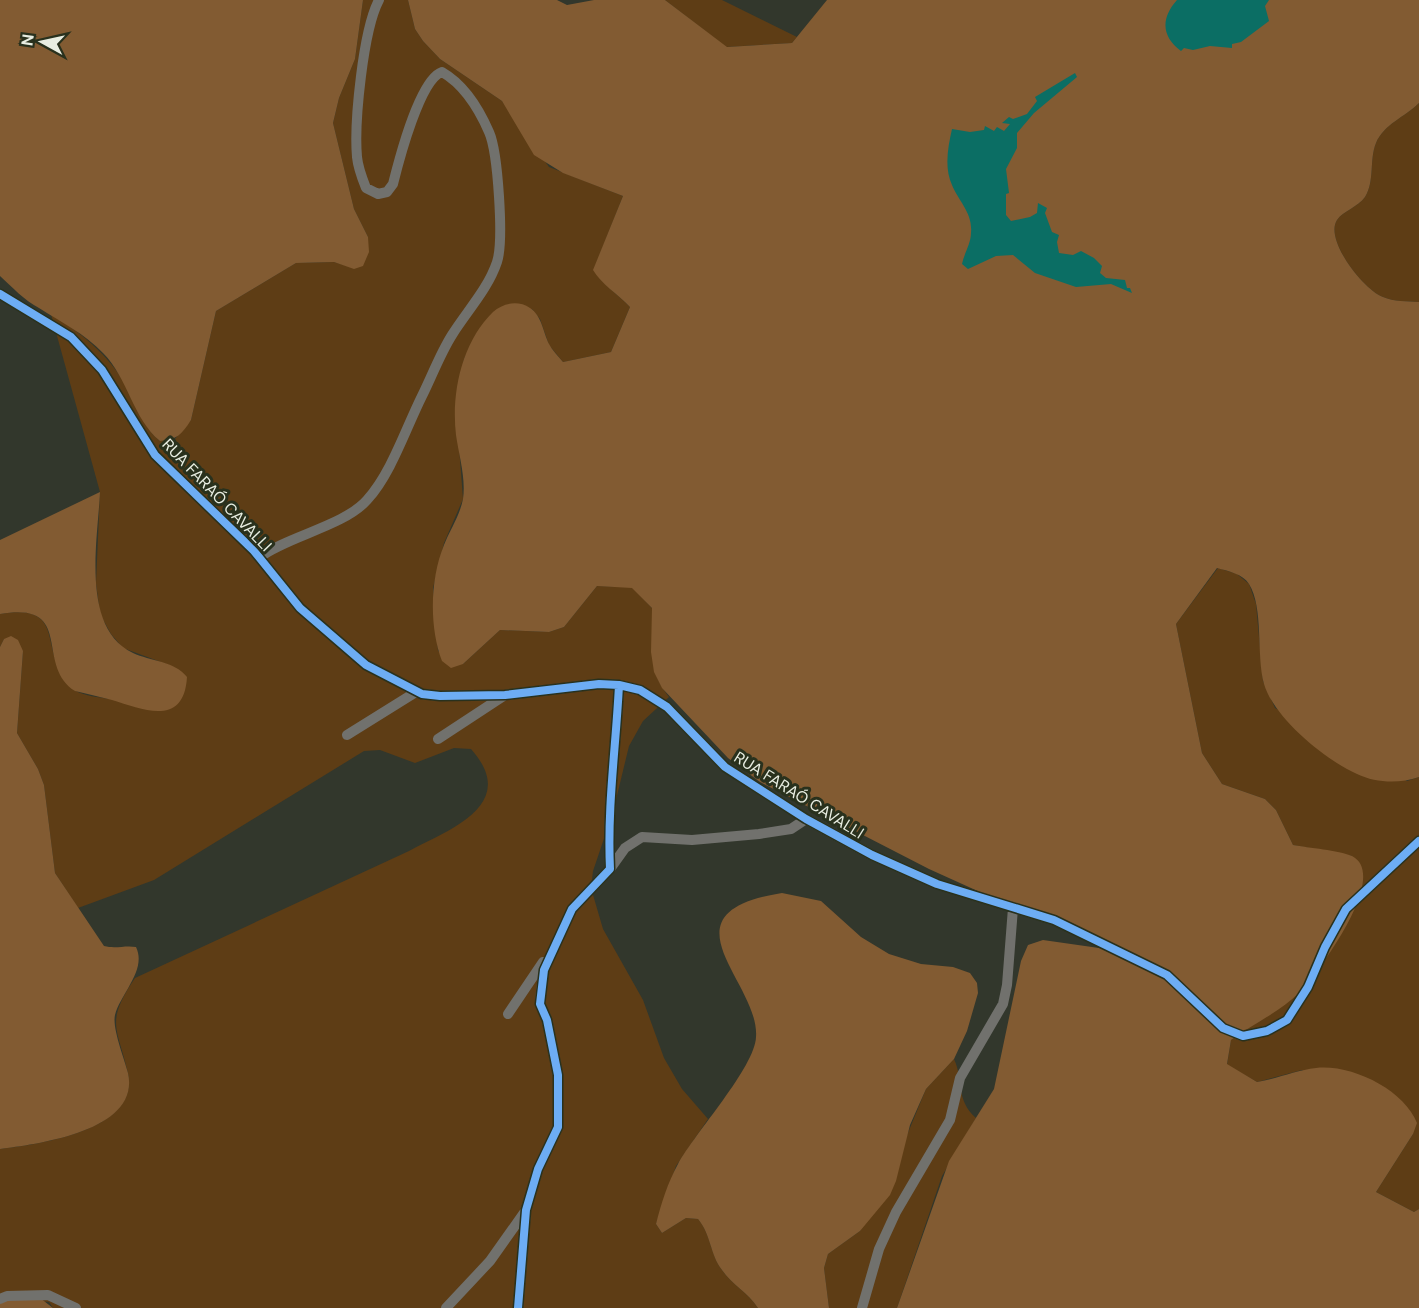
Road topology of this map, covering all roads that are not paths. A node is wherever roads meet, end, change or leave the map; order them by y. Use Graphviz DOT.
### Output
graph roads {
  1 [pos="379,0"];
  2 [pos="0,294"];
  3 [pos="260,557"];
  4 [pos="619,685"];
  5 [pos="416,692"];
  6 [pos="505,695"];
  7 [pos="347,735"];
  8 [pos="438,739"];
  9 [pos="806,819"];
  10 [pos="1419,841"];
  11 [pos="610,869"];
  12 [pos="1013,908"];
  13 [pos="554,947"];
  14 [pos="508,1014"];
  15 [pos="526,1210"];
  16 [pos="0,1299"];
  17 [pos="76,1308"];
  18 [pos="446,1308"];
  19 [pos="518,1308"];
  20 [pos="862,1308"];
  1 -- 3 [label="street"];
  2 -- 3 [label="street, RUA FARAÓ CAVALLI"];
  3 -- 5 [label="street, RUA FARAÓ CAVALLI"];
  4 -- 6 [label="street, RUA FARAÓ CAVALLI"];
  4 -- 9 [label="street, RUA FARAÓ CAVALLI"];
  4 -- 11 [label="street"];
  5 -- 6 [label="street, RUA FARAÓ CAVALLI"];
  5 -- 7 [label="street"];
  6 -- 8 [label="street"];
  9 -- 11 [label="street"];
  9 -- 12 [label="street, RUA FARAÓ CAVALLI"];
  10 -- 12 [label="street, RUA FARAÓ CAVALLI"];
  11 -- 13 [label="street"];
  12 -- 20 [label="street"];
  13 -- 14 [label="street"];
  13 -- 15 [label="street"];
  15 -- 18 [label="street"];
  15 -- 19 [label="street"];
  16 -- 17 [label="street"];
}
